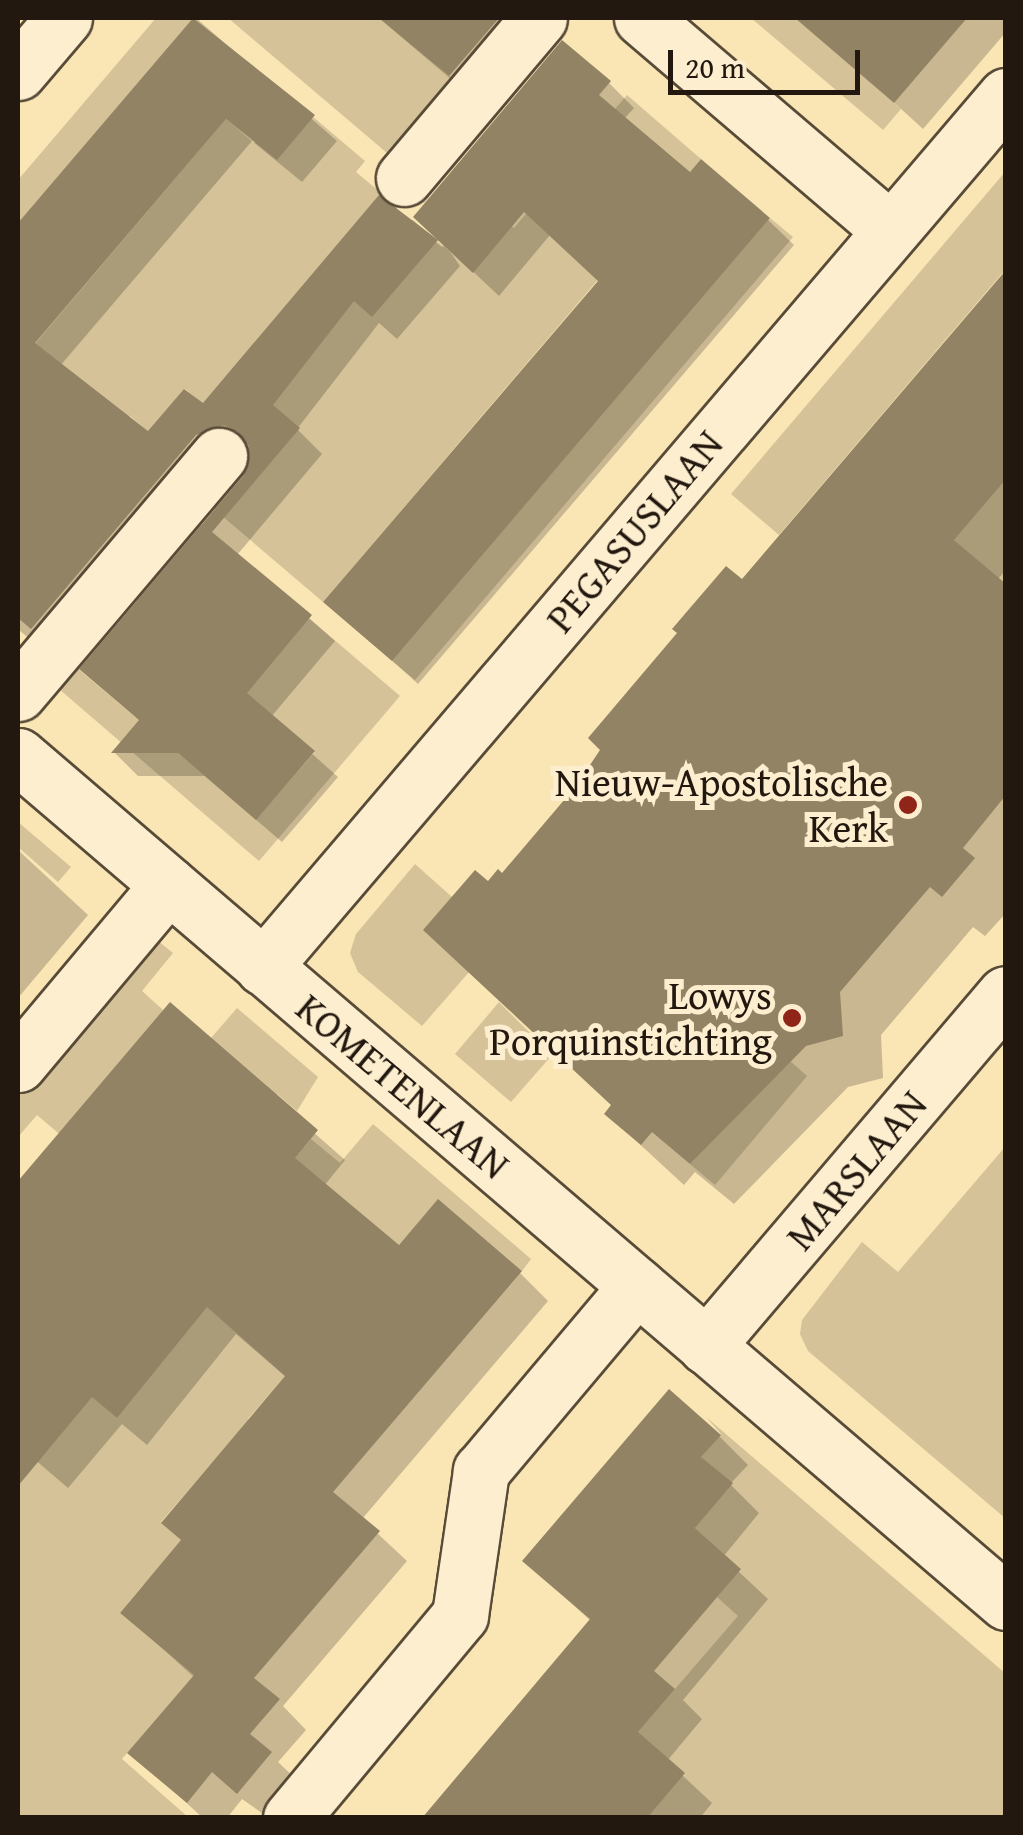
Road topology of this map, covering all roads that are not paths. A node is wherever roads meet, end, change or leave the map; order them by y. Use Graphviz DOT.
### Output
graph roads {
  1 [pos="64,18"];
  2 [pos="539,18"];
  3 [pos="642,18"];
  4 [pos="18,72"];
  5 [pos="1006,96"];
  6 [pos="404,178"];
  7 [pos="890,230"];
  8 [pos="219,456"];
  9 [pos="18,693"];
  10 [pos="18,756"];
  11 [pos="168,885"];
  12 [pos="263,967"];
  13 [pos="1006,994"];
  14 [pos="18,1064"];
  15 [pos="637,1286"];
  16 [pos="706,1346"];
  17 [pos="1006,1602"];
  18 [pos="291,1818"];
  1 -- 4 [label="street"];
  2 -- 6 [label="street"];
  3 -- 7 [label="street"];
  5 -- 7 [label="street, PEGASUSLAAN"];
  7 -- 12 [label="street, PEGASUSLAAN"];
  8 -- 9 [label="street"];
  10 -- 11 [label="street, KOMETENLAAN"];
  11 -- 12 [label="street, KOMETENLAAN"];
  11 -- 14 [label="street"];
  12 -- 15 [label="street, KOMETENLAAN"];
  13 -- 16 [label="street, MARSLAAN"];
  15 -- 16 [label="street, KOMETENLAAN"];
  15 -- 18 [label="street"];
  16 -- 17 [label="street, KOMETENLAAN"];
}
